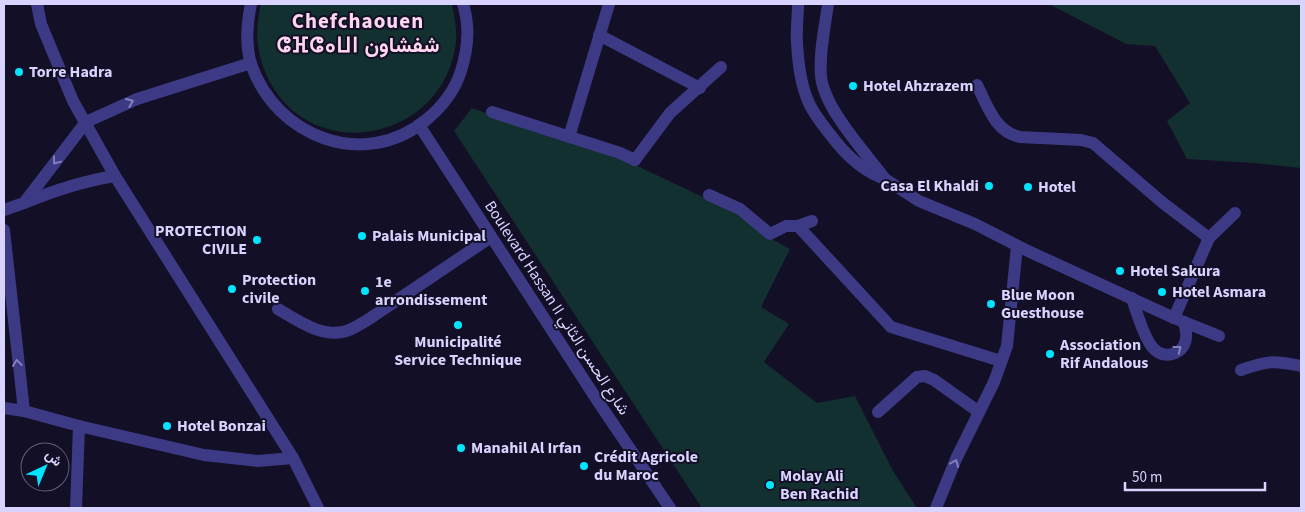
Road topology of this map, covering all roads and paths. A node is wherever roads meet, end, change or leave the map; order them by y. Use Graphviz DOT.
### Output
graph roads {
  1 [pos="37,4"];
  2 [pos="251,4"];
  3 [pos="463,4"];
  4 [pos="609,4"];
  5 [pos="798,4"];
  6 [pos="828,4"];
  7 [pos="599,35"];
  8 [pos="251,62"];
  9 [pos="721,67"];
  10 [pos="977,85"];
  11 [pos="700,88"];
  12 [pos="492,112"];
  13 [pos="86,122"];
  14 [pos="419,126"];
  15 [pos="569,136"];
  16 [pos="115,176"];
  17 [pos="885,179"];
  18 [pos="709,195"];
  19 [pos="24,203"];
  20 [pos="4,210"];
  21 [pos="1235,213"];
  22 [pos="812,221"];
  23 [pos="798,226"];
  24 [pos="4,230"];
  25 [pos="491,237"];
  26 [pos="1210,238"];
  27 [pos="1017,246"];
  28 [pos="1132,298"];
  29 [pos="278,309"];
  30 [pos="1179,320"];
  31 [pos="1219,336"];
  32 [pos="1001,361"];
  33 [pos="1301,366"];
  34 [pos="1240,370"];
  35 [pos="4,408"];
  36 [pos="24,411"];
  37 [pos="878,412"];
  38 [pos="979,412"];
  39 [pos="79,426"];
  40 [pos="293,458"];
  41 [pos="76,508"];
  42 [pos="318,508"];
  43 [pos="670,508"];
  44 [pos="936,508"];
  1 -- 13 [label="street"];
  2 -- 8 [label="street"];
  3 -- 14 [label="street"];
  4 -- 7 [label="street"];
  5 -- 17 [label="street"];
  6 -- 17 [label="street"];
  7 -- 11 [label="street"];
  7 -- 15 [label="street"];
  13 -- 8 [label="street, one-way"];
  8 -- 14 [label="street"];
  9 -- 11 [label="street"];
  10 -- 26 [label="street"];
  11 -- 15 [label="street"];
  12 -- 15 [label="street"];
  13 -- 16 [label="street"];
  13 -- 19 [label="street, one-way"];
  14 -- 25 [label="street, Boulevard Hassan II شارع الحسن الثاني"];
  16 -- 19 [label="street"];
  16 -- 40 [label="street"];
  17 -- 27 [label="street"];
  18 -- 23 [label="street"];
  19 -- 20 [label="street"];
  21 -- 26 [label="street"];
  22 -- 23 [label="street"];
  23 -- 32 [label="street"];
  36 -- 24 [label="street, one-way"];
  25 -- 29 [label="street"];
  25 -- 43 [label="street, Boulevard Hassan II شارع الحسن الثاني"];
  26 -- 30 [label="street"];
  27 -- 28 [label="street"];
  27 -- 32 [label="street"];
  28 -- 30 [label="street"];
  28 -- 30 [label="street, one-way"];
  30 -- 31 [label="street"];
  32 -- 38 [label="street"];
  33 -- 34 [label="street"];
  35 -- 36 [label="street"];
  36 -- 39 [label="street"];
  37 -- 38 [label="street"];
  44 -- 38 [label="street, one-way"];
  39 -- 40 [label="street"];
  39 -- 41 [label="street"];
  40 -- 42 [label="street"];
}
